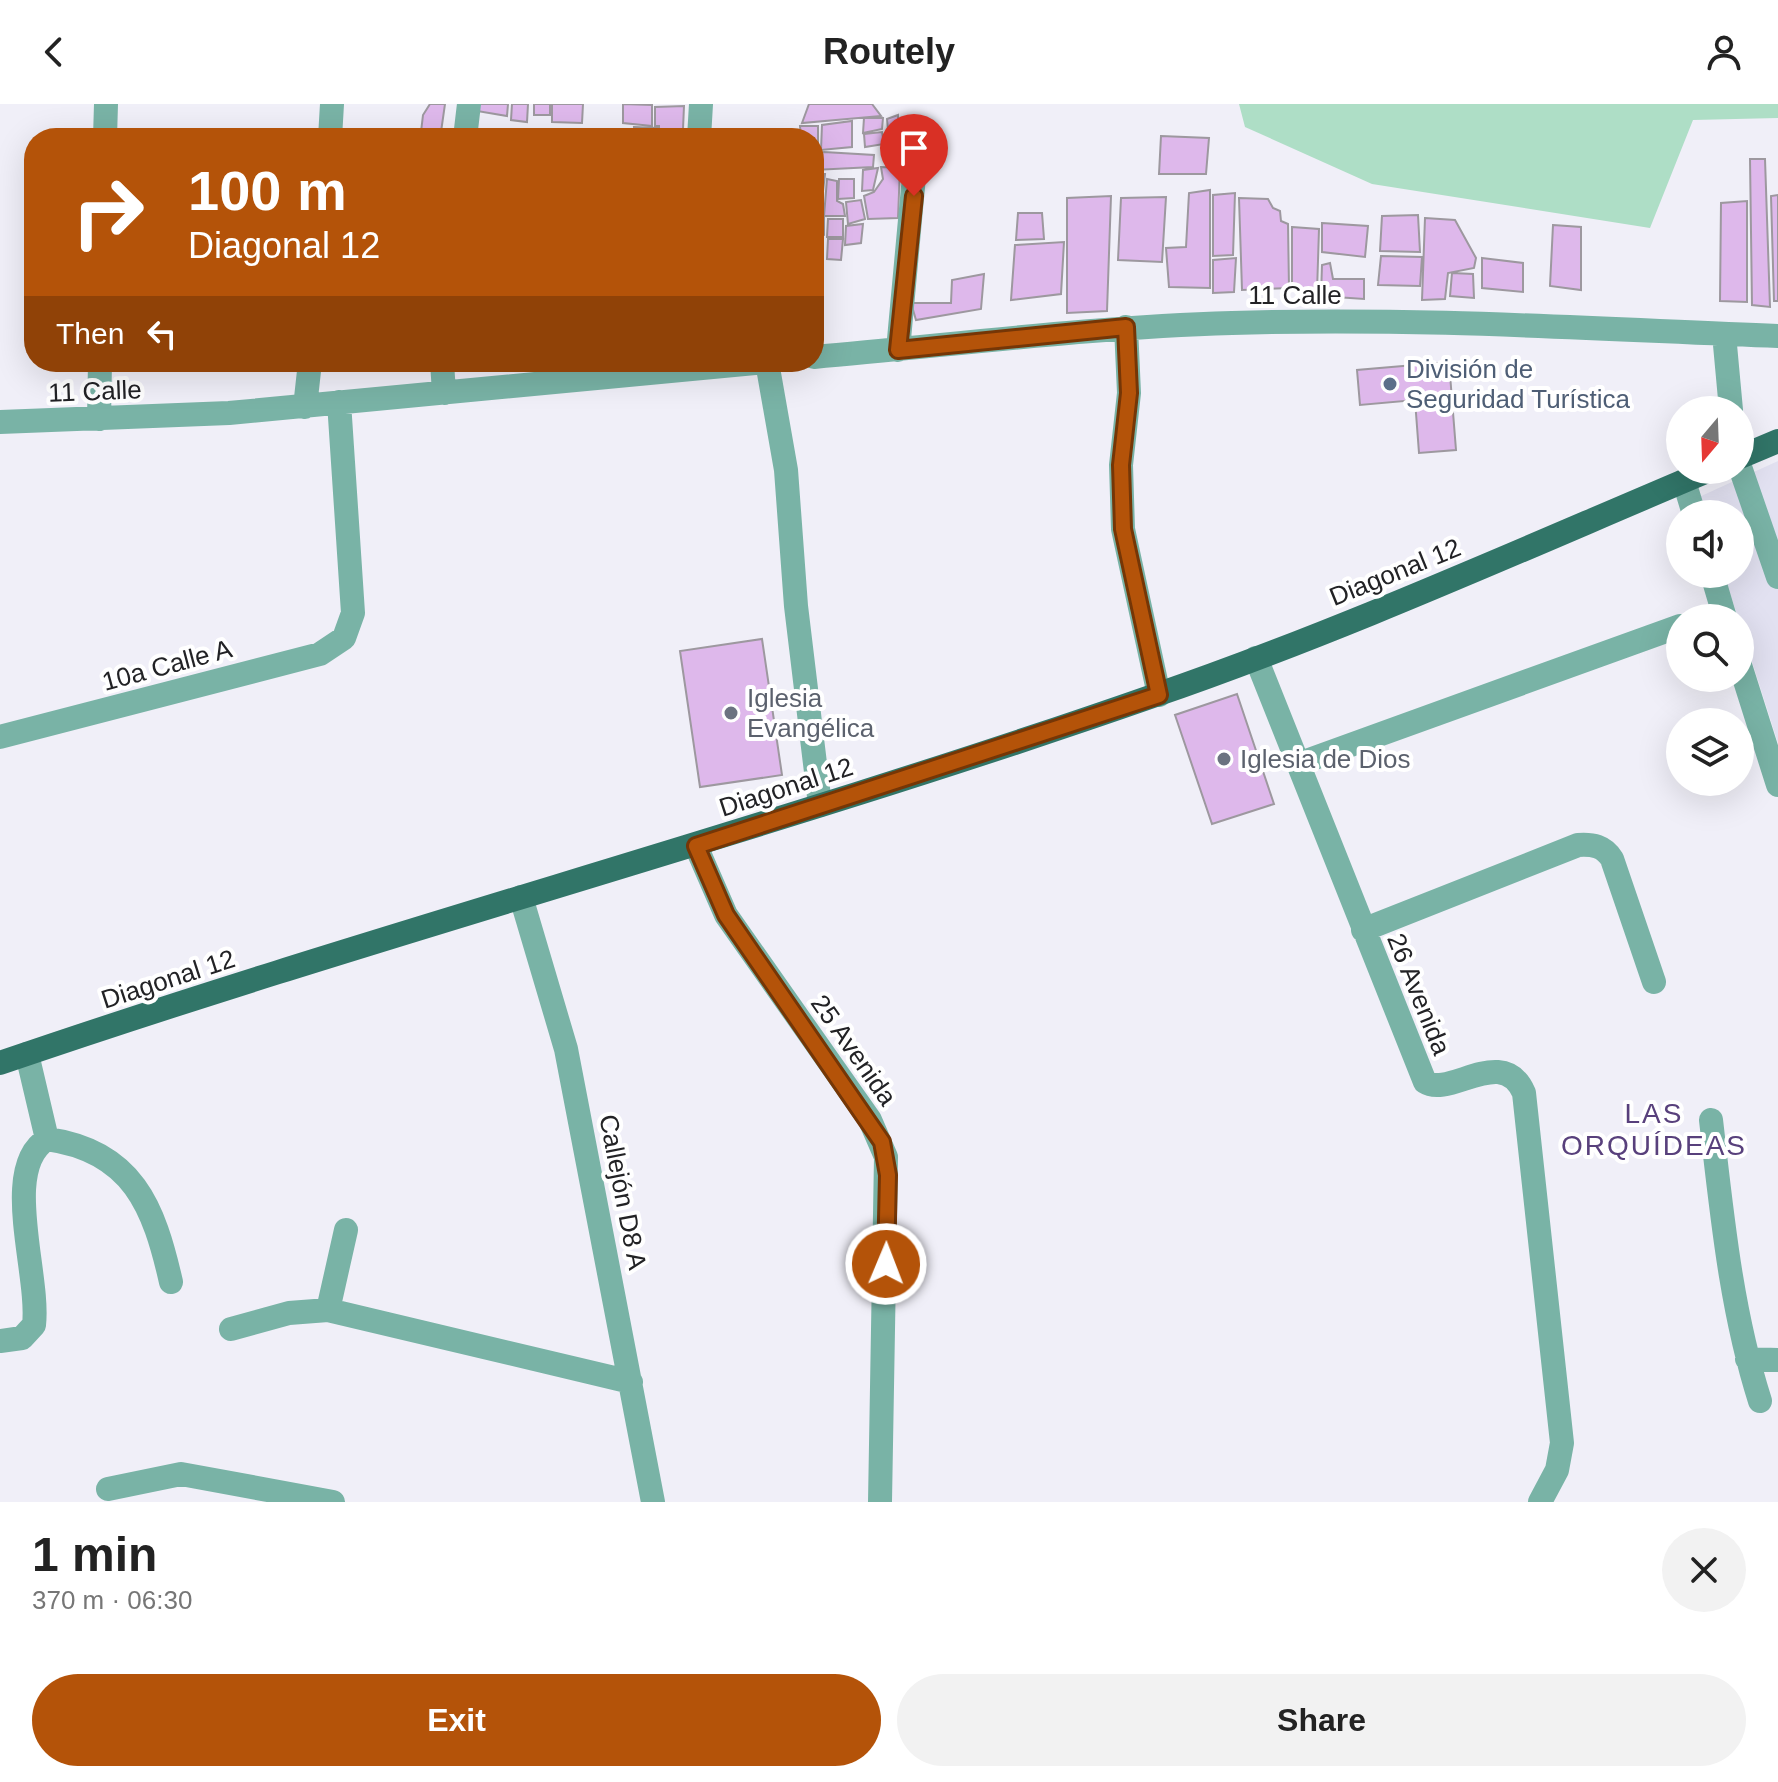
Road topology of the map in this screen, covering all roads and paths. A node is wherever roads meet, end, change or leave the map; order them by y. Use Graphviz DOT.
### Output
graph roads {
  1 [pos="106,104"];
  2 [pos="332,104"];
  3 [pos="469,104"];
  4 [pos="701,104"];
  5 [pos="105,128"];
  6 [pos="331,128"];
  7 [pos="466,128"];
  8 [pos="700,128"];
  9 [pos="917,144"];
  10 [pos="1126,327"];
  11 [pos="1724,334"];
  12 [pos="1778,336"];
  13 [pos="898,350"];
  14 [pos="824,356"];
  15 [pos="100,372"];
  16 [pos="309,372"];
  17 [pos="443,372"];
  18 [pos="628,372"];
  19 [pos="768,372"];
  20 [pos="444,393"];
  21 [pos="1730,396"];
  22 [pos="339,402"];
  23 [pos="305,407"];
  24 [pos="99,419"];
  25 [pos="0,422"];
  26 [pos="1778,441"];
  27 [pos="1754,451"];
  28 [pos="1677,484"];
  29 [pos="1746,484"];
  30 [pos="1778,577"];
  31 [pos="1666,631"];
  32 [pos="1256,658"];
  33 [pos="1749,692"];
  34 [pos="1159,695"];
  35 [pos="0,737"];
  36 [pos="1298,764"];
  37 [pos="1778,785"];
  38 [pos="820,805"];
  39 [pos="696,846"];
  40 [pos="521,897"];
  41 [pos="1363,930"];
  42 [pos="1654,982"];
  43 [pos="27,1054"];
  44 [pos="0,1063"];
  45 [pos="1711,1120"];
  46 [pos="47,1139"];
  47 [pos="346,1230"];
  48 [pos="171,1282"];
  49 [pos="328,1310"];
  50 [pos="231,1329"];
  51 [pos="0,1341"];
  52 [pos="1747,1359"];
  53 [pos="1778,1360"];
  54 [pos="631,1382"];
  55 [pos="1760,1401"];
  56 [pos="108,1489"];
  57 [pos="333,1502"];
  58 [pos="653,1502"];
  59 [pos="880,1502"];
  60 [pos="1540,1502"];
  1 -- 5 [label="street"];
  2 -- 6 [label="street"];
  3 -- 7 [label="street"];
  4 -- 8 [label="street"];
  9 -- 13 [label="street"];
  10 -- 11 [label="street, 11 Calle"];
  10 -- 13 [label="street, 11 Calle"];
  10 -- 34 [label="street"];
  11 -- 12 [label="street, 11 Calle"];
  11 -- 21 [label="street"];
  13 -- 14 [label="street, 11 Calle"];
  15 -- 24 [label="street"];
  16 -- 23 [label="street"];
  17 -- 20 [label="street"];
  18 -- 20 [label="street, 11 Calle"];
  19 -- 38 [label="street"];
  20 -- 22 [label="street, 11 Calle"];
  22 -- 23 [label="street, 11 Calle"];
  22 -- 35 [label="street, 10a Calle A"];
  23 -- 24 [label="street, 11 Calle"];
  24 -- 25 [label="street, 11 Calle"];
  26 -- 27 [label="main road"];
  28 -- 32 [label="main road, Diagonal 12"];
  29 -- 30 [label="street"];
  31 -- 36 [label="street"];
  32 -- 34 [label="main road, Diagonal 12"];
  32 -- 36 [label="street, 26 Avenida"];
  33 -- 37 [label="street"];
  34 -- 38 [label="main road, Diagonal 12"];
  36 -- 41 [label="street, 26 Avenida"];
  38 -- 39 [label="main road, Diagonal 12"];
  39 -- 40 [label="main road, Diagonal 12"];
  39 -- 59 [label="street, 25 Avenida"];
  40 -- 43 [label="main road, Diagonal 12"];
  40 -- 54 [label="street, Callejón D8 A"];
  41 -- 42 [label="street"];
  41 -- 60 [label="street, 26 Avenida"];
  43 -- 44 [label="main road, Diagonal 12"];
  43 -- 46 [label="street"];
  45 -- 52 [label="street"];
  46 -- 48 [label="street"];
  46 -- 51 [label="street"];
  47 -- 49 [label="street"];
  49 -- 50 [label="street"];
  49 -- 54 [label="street"];
  52 -- 53 [label="street"];
  52 -- 55 [label="street"];
  54 -- 58 [label="street, Callejón D8 A"];
  56 -- 57 [label="street"];
}
